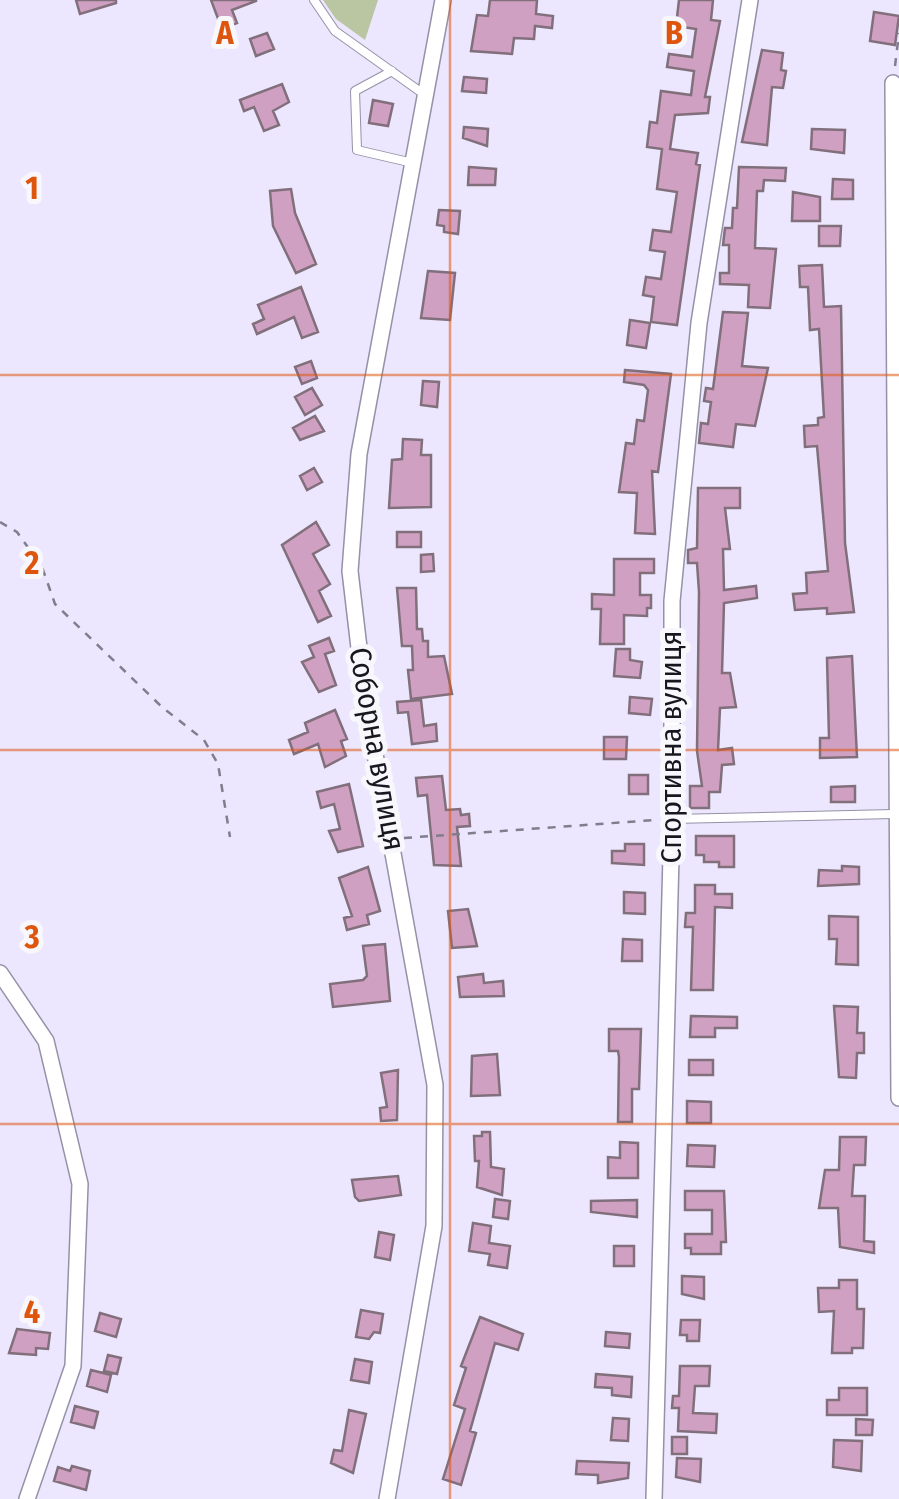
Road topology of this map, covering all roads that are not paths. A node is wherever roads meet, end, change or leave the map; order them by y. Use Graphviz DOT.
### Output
graph roads {
  1 [pos="314,0"];
  2 [pos="443,0"];
  3 [pos="750,0"];
  4 [pos="392,71"];
  5 [pos="893,83"];
  6 [pos="425,95"];
  7 [pos="413,163"];
  8 [pos="894,814"];
  9 [pos="672,819"];
  10 [pos="0,972"];
  11 [pos="899,1098"];
  12 [pos="27,1499"];
  13 [pos="387,1499"];
  14 [pos="654,1499"];
  1 -- 4 [label="lane"];
  2 -- 6 [label="street, Соборна вулиця"];
  3 -- 9 [label="street, Спортивна вулиця"];
  4 -- 6 [label="lane"];
  4 -- 7 [label="lane"];
  5 -- 8 [label="street"];
  6 -- 7 [label="street, Соборна вулиця"];
  7 -- 13 [label="street, Соборна вулиця"];
  8 -- 9 [label="lane"];
  8 -- 11 [label="street"];
  9 -- 14 [label="street, Спортивна вулиця"];
  10 -- 12 [label="street"];
}
